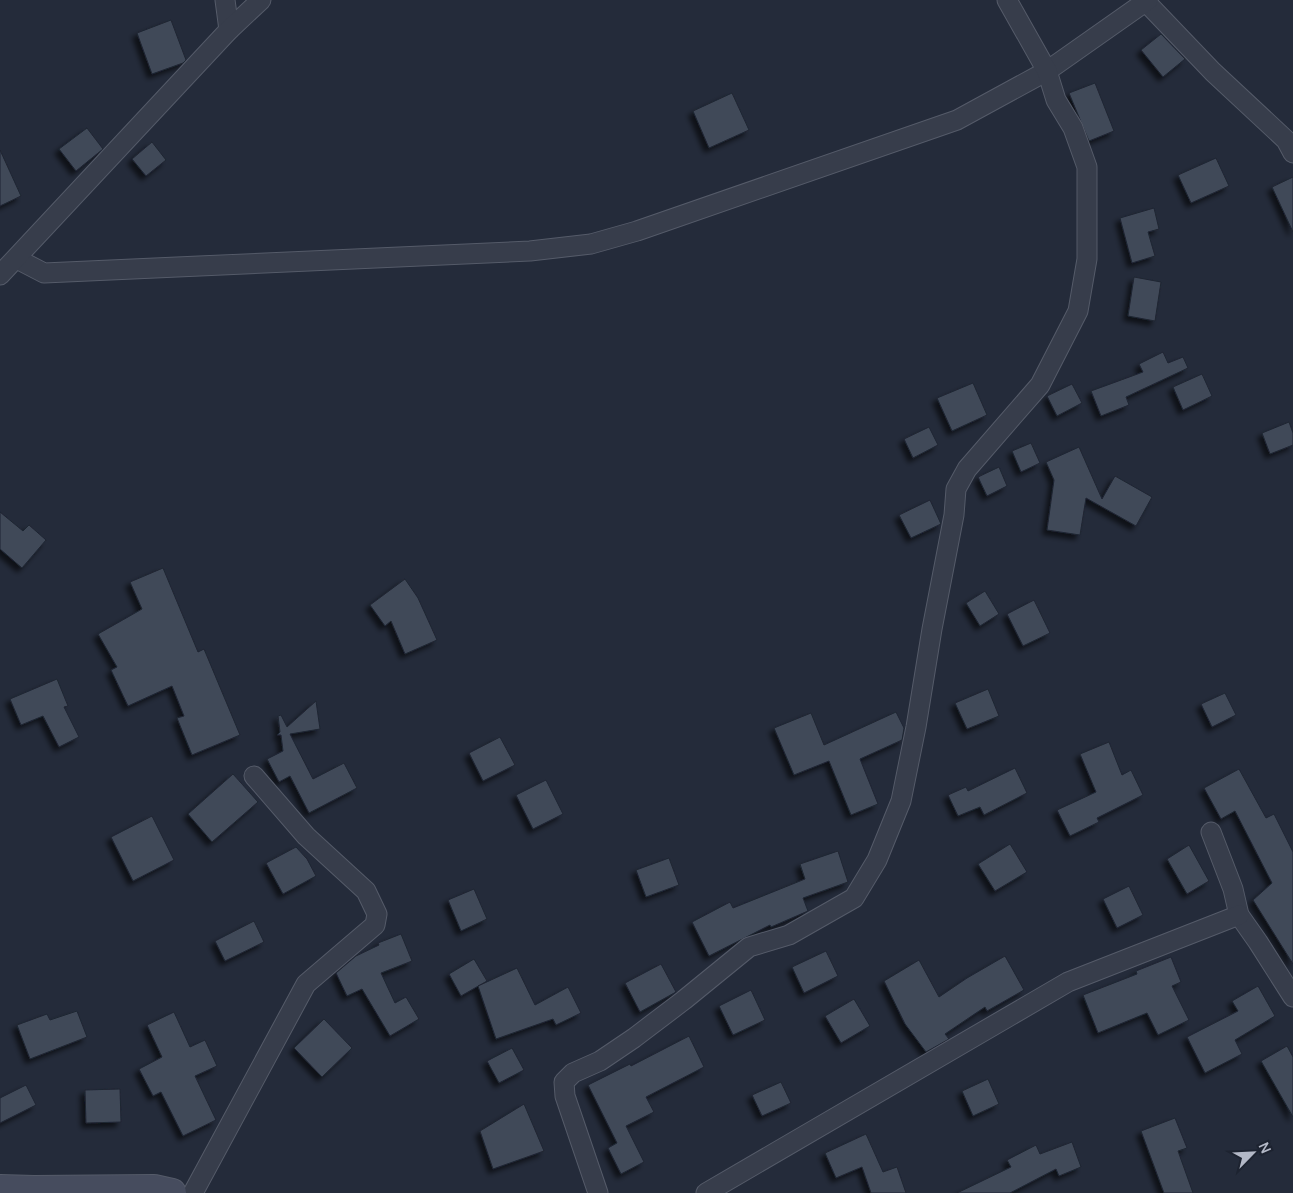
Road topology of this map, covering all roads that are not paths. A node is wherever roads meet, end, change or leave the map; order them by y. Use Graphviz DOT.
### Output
graph roads {
  1 [pos="225,0"];
  2 [pos="261,0"];
  3 [pos="1007,0"];
  4 [pos="1147,1"];
  5 [pos="229,30"];
  6 [pos="1047,71"];
  7 [pos="1293,153"];
  8 [pos="17,259"];
  9 [pos="0,275"];
  10 [pos="254,776"];
  11 [pos="1212,832"];
  12 [pos="1238,915"];
  13 [pos="1293,997"];
  14 [pos="0,1189"];
  15 [pos="172,1193"];
  16 [pos="193,1193"];
  17 [pos="598,1193"];
  18 [pos="706,1193"];
  1 -- 5 [label="street"];
  2 -- 5 [label="street"];
  3 -- 6 [label="street"];
  4 -- 6 [label="street"];
  4 -- 7 [label="street"];
  5 -- 8 [label="street"];
  6 -- 8 [label="street"];
  6 -- 17 [label="street"];
  8 -- 9 [label="street"];
  10 -- 16 [label="street"];
  11 -- 12 [label="street"];
  12 -- 13 [label="street"];
  12 -- 18 [label="street"];
  14 -- 15 [label="main road"];
}
